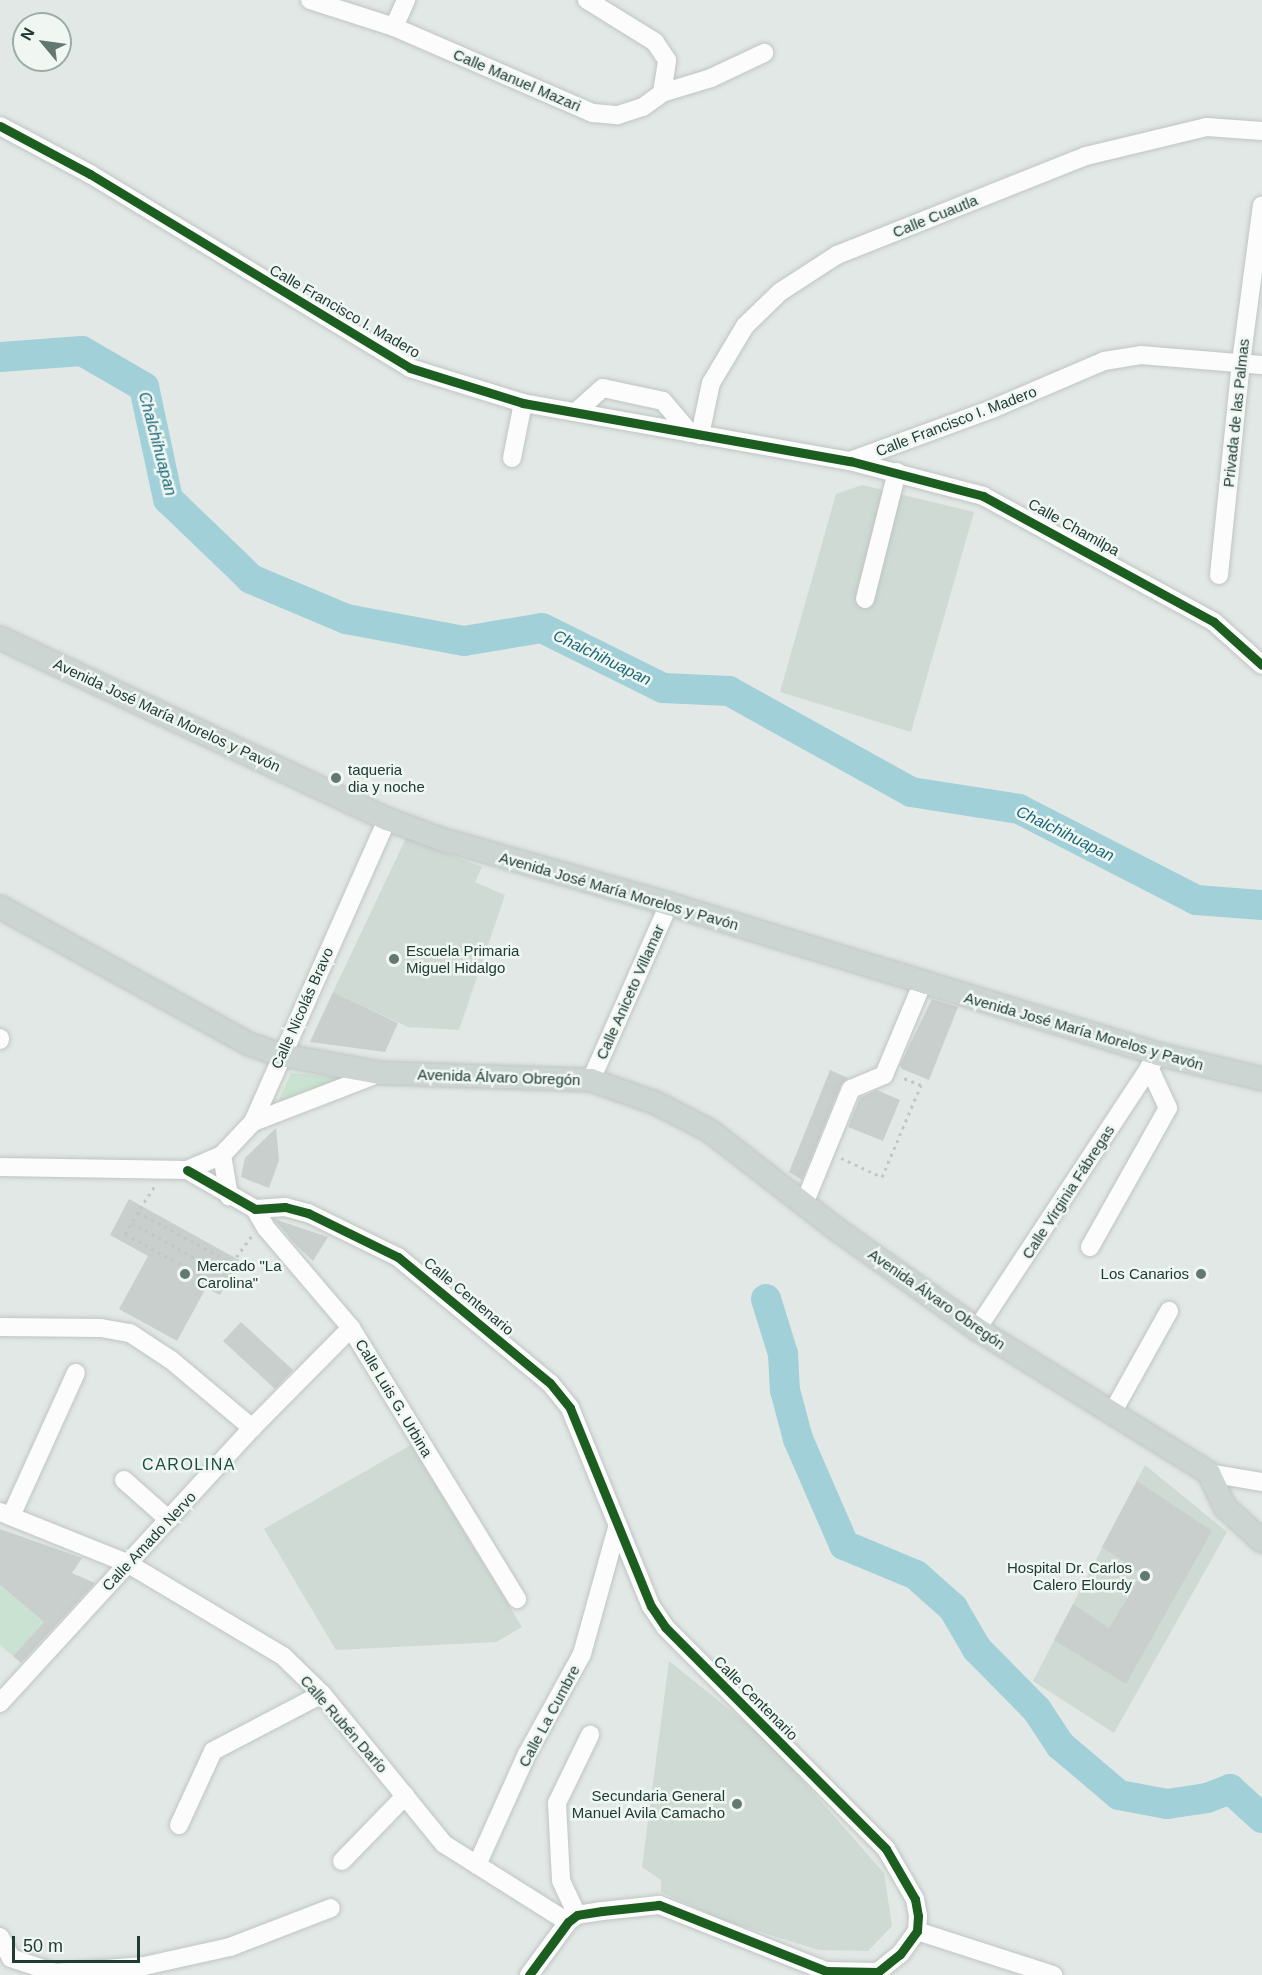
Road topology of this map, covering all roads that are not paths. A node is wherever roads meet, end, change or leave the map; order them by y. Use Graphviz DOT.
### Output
graph roads {
  1 [pos="310,0"];
  2 [pos="406,0"];
  3 [pos="587,0"];
  4 [pos="394,27"];
  5 [pos="764,53"];
  6 [pos="662,93"];
  7 [pos="0,126"];
  8 [pos="1262,131"];
  9 [pos="1262,205"];
  10 [pos="1241,362"];
  11 [pos="1262,365"];
  12 [pos="523,403"];
  13 [pos="576,412"];
  14 [pos="695,434"];
  15 [pos="512,458"];
  16 [pos="850,461"];
  17 [pos="897,472"];
  18 [pos="1219,575"];
  19 [pos="865,599"];
  20 [pos="0,638"];
  21 [pos="1262,665"];
  22 [pos="387,819"];
  23 [pos="669,904"];
  24 [pos="0,907"];
  25 [pos="922,984"];
  26 [pos="281,1054"];
  27 [pos="1153,1061"];
  28 [pos="381,1073"];
  29 [pos="1262,1079"];
  30 [pos="591,1080"];
  31 [pos="253,1122"];
  32 [pos="222,1155"];
  33 [pos="0,1167"];
  34 [pos="187,1170"];
  35 [pos="229,1196"];
  36 [pos="804,1204"];
  37 [pos="255,1209"];
  38 [pos="1090,1247"];
  39 [pos="1169,1311"];
  40 [pos="0,1327"];
  41 [pos="351,1328"];
  42 [pos="977,1329"];
  43 [pos="76,1373"];
  44 [pos="1112,1413"];
  45 [pos="252,1428"];
  46 [pos="1209,1473"];
  47 [pos="124,1480"];
  48 [pos="1262,1482"];
  49 [pos="5,1514"];
  50 [pos="169,1520"];
  51 [pos="617,1528"];
  52 [pos="1262,1541"];
  53 [pos="128,1563"];
  54 [pos="517,1599"];
  55 [pos="322,1694"];
  56 [pos="0,1703"];
  57 [pos="590,1736"];
  58 [pos="405,1796"];
  59 [pos="179,1825"];
  60 [pos="342,1861"];
  61 [pos="477,1865"];
  62 [pos="331,1908"];
  63 [pos="573,1919"];
  64 [pos="917,1931"];
  65 [pos="0,1937"];
  66 [pos="529,1975"];
  67 [pos="1053,1975"];
  1 -- 4 [label="street, Calle Manuel Mazari"];
  2 -- 4 [label="street"];
  3 -- 6 [label="street"];
  4 -- 6 [label="street, Calle Manuel Mazari"];
  5 -- 6 [label="street, Calle Manuel Mazari"];
  7 -- 12 [label="street, Calle Francisco I. Madero"];
  8 -- 14 [label="street, Calle Cuautla"];
  9 -- 10 [label="street, Privada de las Palmas"];
  10 -- 11 [label="street, Calle Francisco I. Madero"];
  10 -- 16 [label="street, Calle Francisco I. Madero"];
  10 -- 18 [label="street, Privada de las Palmas"];
  12 -- 13 [label="street, Calle Francisco I. Madero"];
  12 -- 15 [label="street"];
  13 -- 14 [label="street, Calle Francisco I. Madero"];
  13 -- 14 [label="street"];
  14 -- 16 [label="street, Calle Francisco I. Madero"];
  16 -- 17 [label="street, Calle Chamilpa"];
  17 -- 19 [label="street"];
  17 -- 21 [label="street, Calle Chamilpa"];
  20 -- 22 [label="main road, Avenida José María Morelos y Pavón"];
  22 -- 23 [label="main road, Avenida José María Morelos y Pavón"];
  22 -- 26 [label="street, Calle Nicolás Bravo"];
  23 -- 25 [label="main road, Avenida José María Morelos y Pavón"];
  23 -- 30 [label="street, Calle Aniceto Villamar"];
  24 -- 26 [label="main road, Avenida Álvaro Obregón"];
  25 -- 27 [label="main road, Avenida José María Morelos y Pavón"];
  25 -- 36 [label="street"];
  26 -- 28 [label="main road, Avenida Álvaro Obregón"];
  26 -- 31 [label="street, Calle Nicolás Bravo"];
  27 -- 29 [label="main road, Avenida José María Morelos y Pavón"];
  27 -- 38 [label="street"];
  27 -- 42 [label="street, Calle Virginia Fábregas"];
  28 -- 30 [label="main road, Avenida Álvaro Obregón"];
  28 -- 31 [label="street"];
  30 -- 36 [label="main road, Avenida Álvaro Obregón"];
  31 -- 32 [label="street, Calle Nicolás Bravo"];
  32 -- 34 [label="street, Calle Nicolás Bravo"];
  32 -- 35 [label="street"];
  33 -- 34 [label="street"];
  34 -- 35 [label="street"];
  35 -- 37 [label="street"];
  36 -- 42 [label="main road, Avenida Álvaro Obregón"];
  37 -- 41 [label="street, Calle Luis G. Urbina"];
  37 -- 51 [label="street, Calle Centenario"];
  39 -- 44 [label="street"];
  40 -- 45 [label="street"];
  41 -- 45 [label="street, Calle Amado Nervo"];
  41 -- 54 [label="street, Calle Luis G. Urbina"];
  42 -- 44 [label="main road, Avenida Álvaro Obregón"];
  43 -- 49 [label="street"];
  44 -- 46 [label="main road, Avenida Álvaro Obregón"];
  45 -- 50 [label="street, Calle Amado Nervo"];
  46 -- 48 [label="street"];
  46 -- 52 [label="main road"];
  47 -- 50 [label="street"];
  49 -- 53 [label="street, Calle Rubén Darío"];
  50 -- 53 [label="street, Calle Amado Nervo"];
  51 -- 61 [label="street, Calle La Cumbre"];
  51 -- 64 [label="street, Calle Centenario"];
  53 -- 55 [label="street, Calle Rubén Darío"];
  53 -- 56 [label="street, Calle Amado Nervo"];
  55 -- 58 [label="street, Calle Rubén Darío"];
  55 -- 59 [label="street"];
  57 -- 63 [label="street"];
  58 -- 60 [label="street"];
  58 -- 61 [label="street, Calle Rubén Darío"];
  61 -- 63 [label="street, Calle Rubén Darío"];
  62 -- 65 [label="street"];
  63 -- 64 [label="street"];
  63 -- 66 [label="street"];
  64 -- 67 [label="street"];
}
